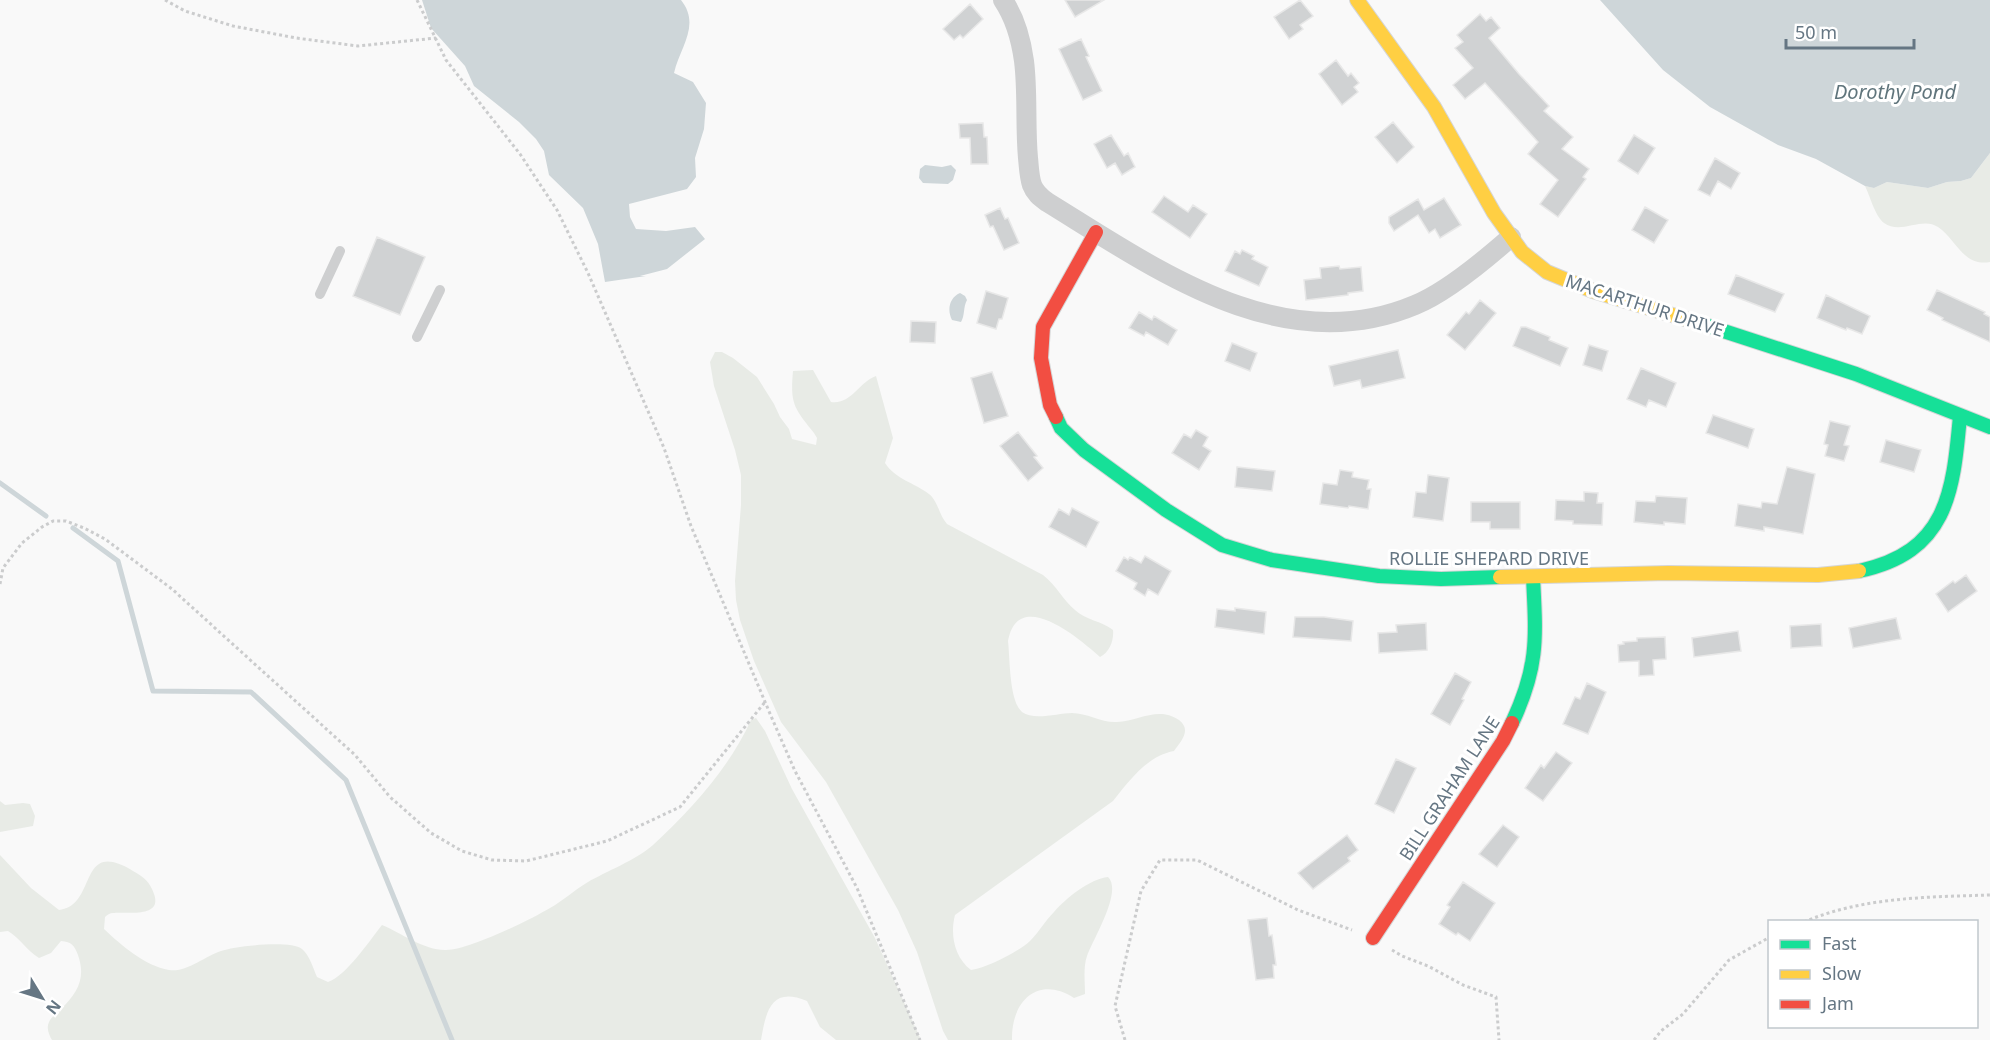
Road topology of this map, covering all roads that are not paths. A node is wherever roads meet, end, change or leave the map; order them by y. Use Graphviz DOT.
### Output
graph roads {
  1 [pos="1003,0"];
  2 [pos="1357,0"];
  3 [pos="1096,232"];
  4 [pos="1510,237"];
  5 [pos="340,250"];
  6 [pos="440,290"];
  7 [pos="320,294"];
  8 [pos="417,337"];
  9 [pos="1960,416"];
  10 [pos="1990,427"];
  11 [pos="1533,577"];
  12 [pos="1374,938"];
  1 -- 3 [label="street"];
  2 -- 4 [label="street, MACARTHUR DRIVE"];
  3 -- 4 [label="street"];
  3 -- 11 [label="street, ROLLIE SHEPARD DRIVE"];
  4 -- 9 [label="street, MACARTHUR DRIVE"];
  5 -- 7 [label="lane"];
  6 -- 8 [label="lane"];
  9 -- 10 [label="street, MACARTHUR DRIVE"];
  9 -- 11 [label="street, ROLLIE SHEPARD DRIVE"];
  11 -- 12 [label="street, BILL GRAHAM LANE"];
}
